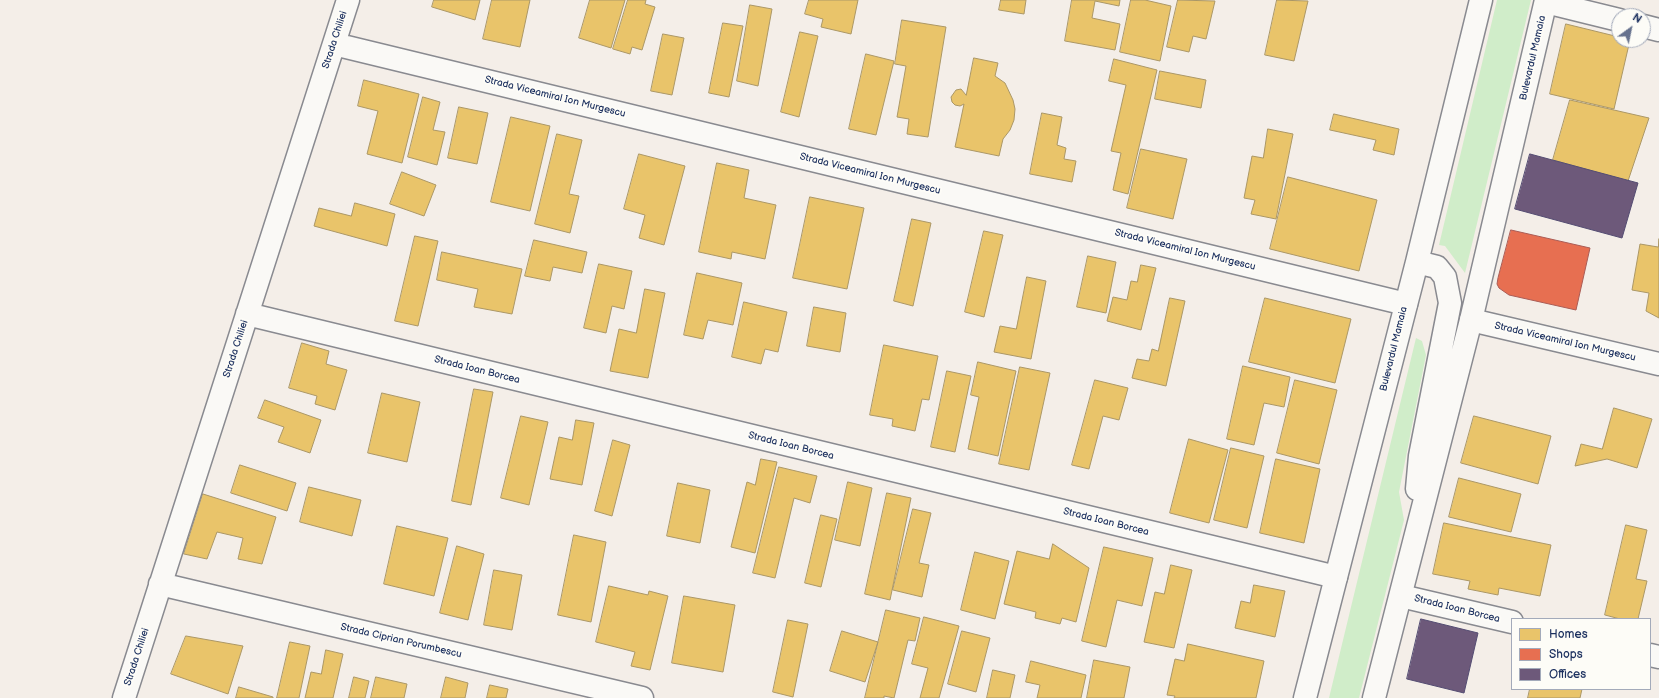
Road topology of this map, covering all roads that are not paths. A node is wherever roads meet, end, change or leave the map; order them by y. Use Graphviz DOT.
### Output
graph roads {
  1 [pos="348,0"];
  2 [pos="1481,0"];
  3 [pos="1546,1"];
  4 [pos="1611,18"];
  5 [pos="334,44"];
  6 [pos="1417,262"];
  7 [pos="1406,304"];
  8 [pos="247,314"];
  9 [pos="1470,320"];
  10 [pos="1659,364"];
  11 [pos="1420,520"];
  12 [pos="1336,577"];
  13 [pos="160,584"];
  14 [pos="1401,596"];
  15 [pos="1511,622"];
  16 [pos="124,698"];
  17 [pos="642,698"];
  18 [pos="1305,698"];
  19 [pos="1374,698"];
  1 -- 5 [label="street, Strada Chiliei"];
  2 -- 6 [label="street, Bulevardul Mamaia"];
  3 -- 4 [label="street"];
  3 -- 9 [label="street, Bulevardul Mamaia"];
  5 -- 7 [label="street, Strada Viceamiral Ion Murgescu"];
  5 -- 8 [label="street, Strada Chiliei"];
  6 -- 7 [label="street, Bulevardul Mamaia"];
  6 -- 11 [label="street"];
  7 -- 12 [label="street, Bulevardul Mamaia"];
  8 -- 12 [label="street, Strada Ioan Borcea"];
  8 -- 13 [label="street, Strada Chiliei"];
  9 -- 10 [label="street, Strada Viceamiral Ion Murgescu"];
  9 -- 11 [label="street, Bulevardul Mamaia"];
  11 -- 14 [label="street, Bulevardul Mamaia"];
  12 -- 18 [label="street, Bulevardul Mamaia"];
  13 -- 16 [label="street, Strada Chiliei"];
  13 -- 17 [label="street, Strada Ciprian Porumbescu"];
  14 -- 15 [label="street, Strada Ioan Borcea"];
  14 -- 19 [label="street, Bulevardul Mamaia"];
}
